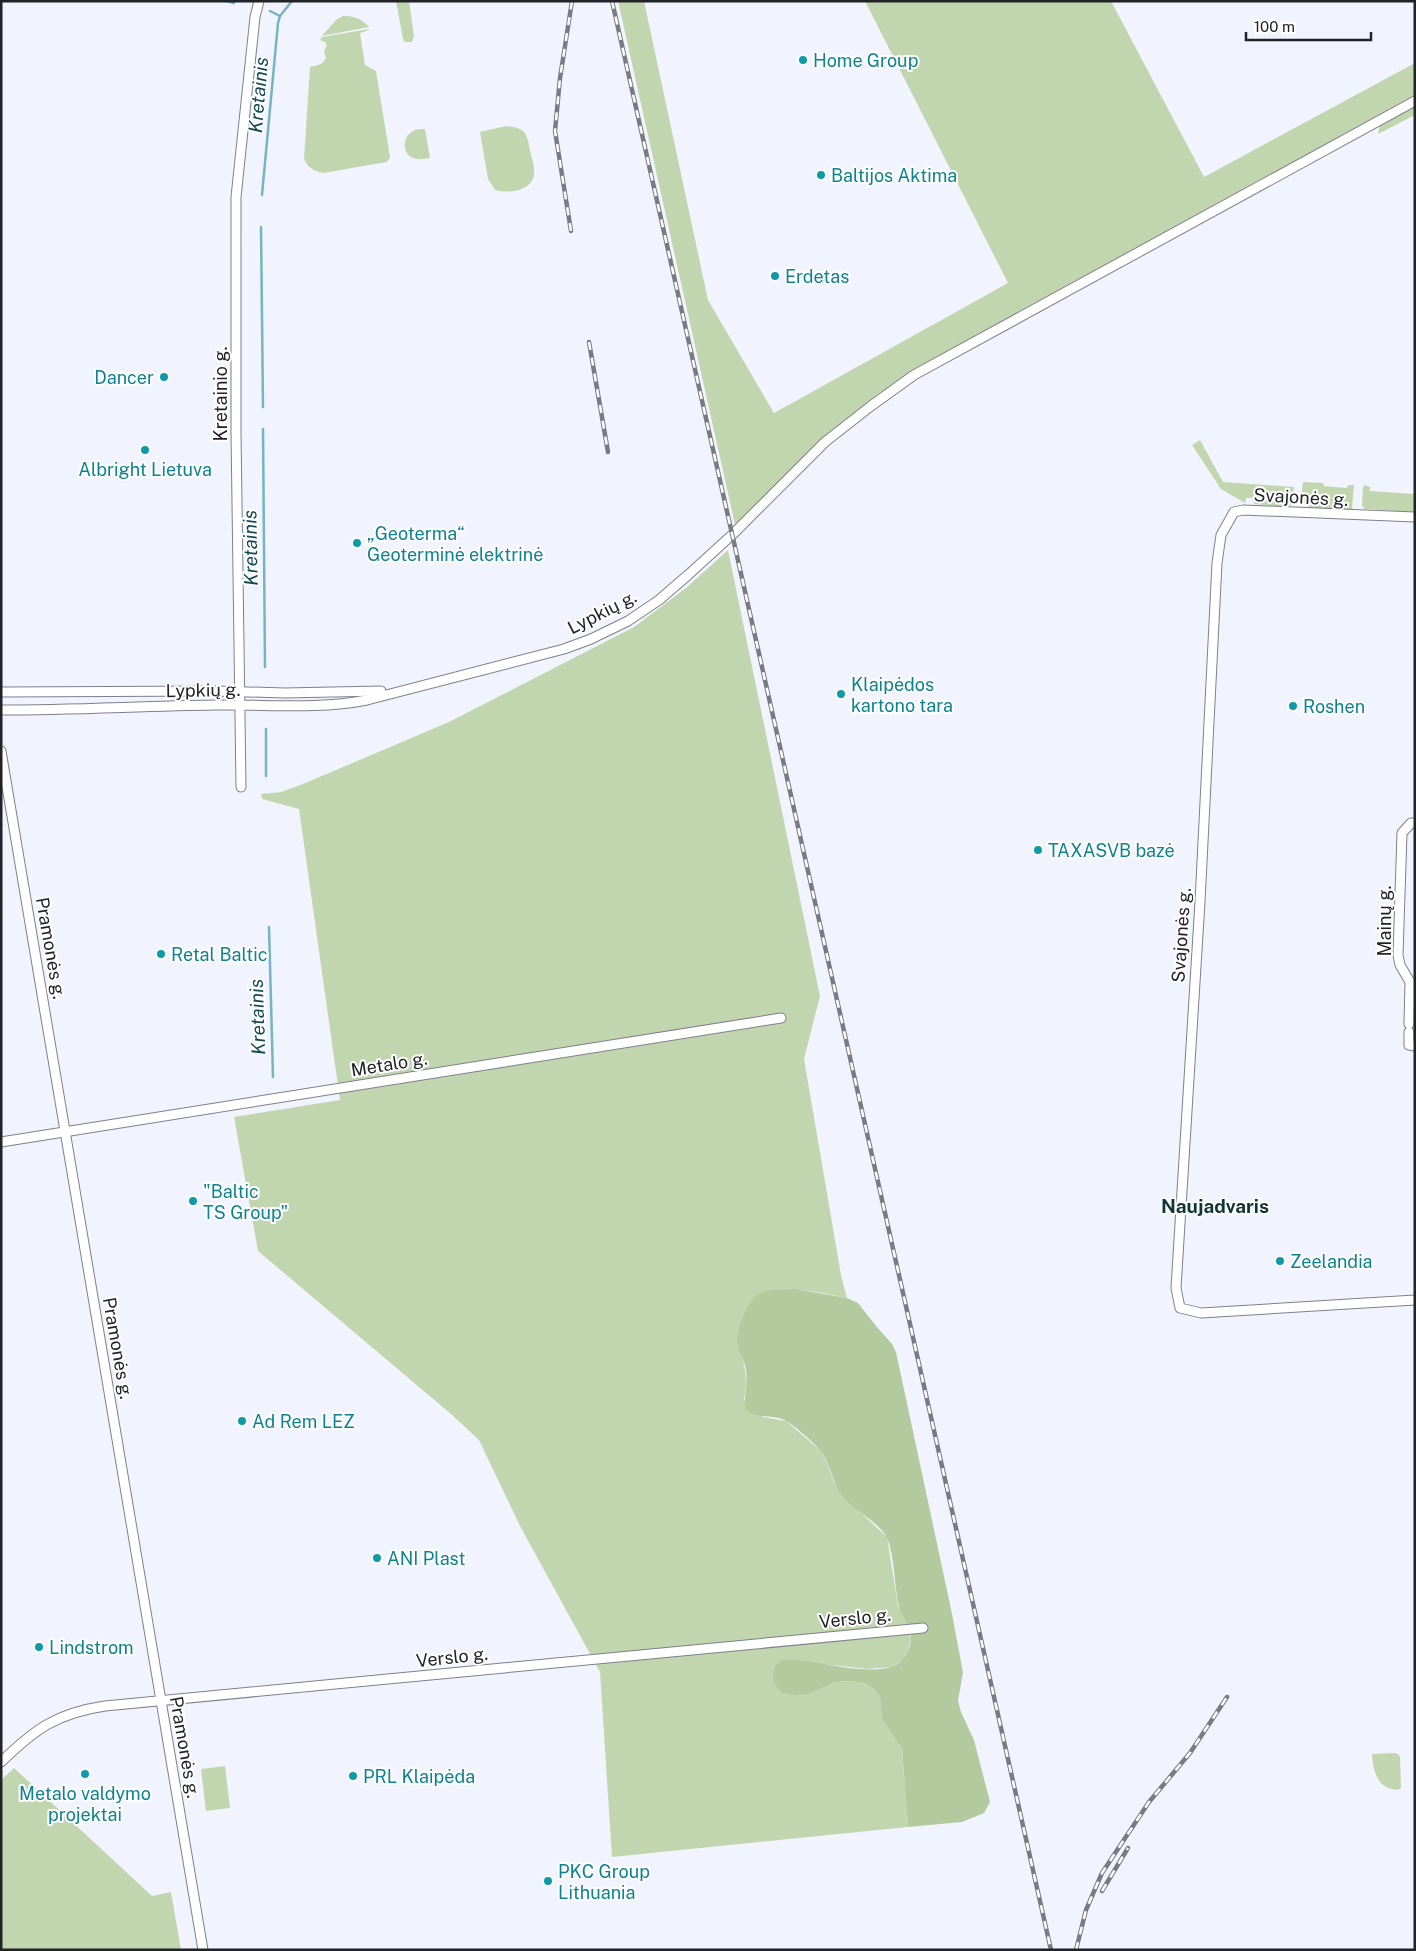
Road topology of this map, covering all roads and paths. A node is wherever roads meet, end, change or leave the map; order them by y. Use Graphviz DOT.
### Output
graph roads {
  1 [pos="259,1"];
  2 [pos="1415,101"];
  3 [pos="1415,517"];
  4 [pos="403,689"];
  5 [pos="1,692"];
  6 [pos="239,692"];
  7 [pos="239,705"];
  8 [pos="1,710"];
  9 [pos="1,751"];
  10 [pos="241,787"];
  11 [pos="1415,823"];
  12 [pos="782,1018"];
  13 [pos="1415,1046"];
  14 [pos="65,1132"];
  15 [pos="1,1142"];
  16 [pos="1415,1300"];
  17 [pos="923,1628"];
  18 [pos="161,1702"];
  19 [pos="1,1762"];
  20 [pos="203,1950"];
  1 -- 6 [label="street, Kretainio g."];
  2 -- 4 [label="street, Lypkių g."];
  3 -- 16 [label="street, Svajonės g."];
  4 -- 6 [label="street, Lypkių g."];
  4 -- 7 [label="street, Lypkių g."];
  5 -- 6 [label="street, Lypkių g."];
  6 -- 7 [label="street, Kretainio g."];
  7 -- 8 [label="street, Lypkių g."];
  7 -- 10 [label="street, Kretainio g."];
  9 -- 14 [label="street, Pramonės g."];
  11 -- 13 [label="street, Mainų g."];
  12 -- 14 [label="street, Metalo g."];
  14 -- 15 [label="street, Metalo g."];
  14 -- 18 [label="street, Pramonės g."];
  17 -- 18 [label="street, Verslo g."];
  18 -- 19 [label="street, Verslo g."];
  18 -- 20 [label="street, Pramonės g."];
}
